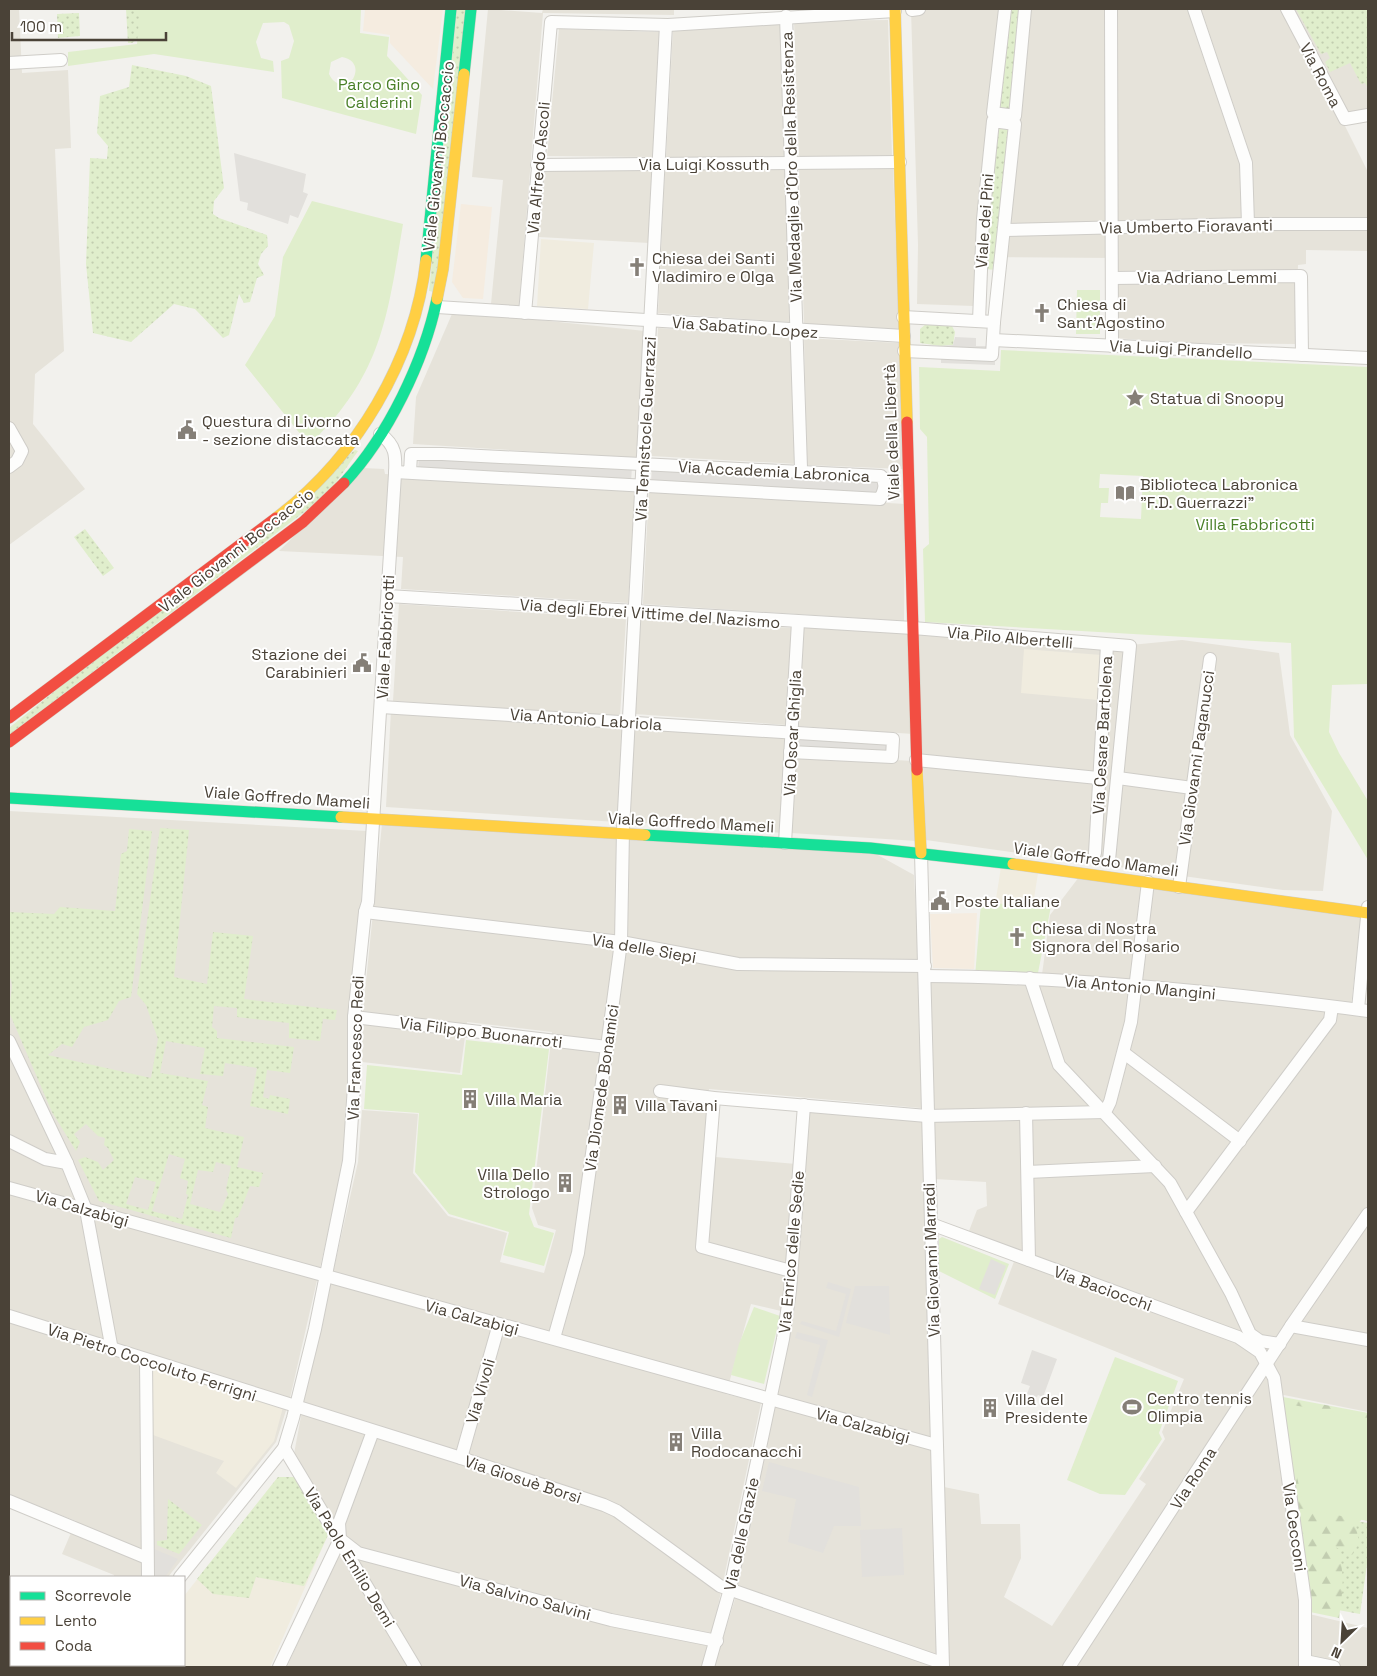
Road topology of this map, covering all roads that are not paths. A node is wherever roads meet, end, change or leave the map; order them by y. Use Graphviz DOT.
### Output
graph roads {
  1 [pos="451,9"];
  2 [pos="471,9"];
  3 [pos="1005,9"];
  4 [pos="1025,9"];
  5 [pos="1111,9"];
  6 [pos="1194,9"];
  7 [pos="1287,9"];
  8 [pos="895,10"];
  9 [pos="786,16"];
  10 [pos="666,25"];
  11 [pos="62,60"];
  12 [pos="9,63"];
  13 [pos="1368,115"];
  14 [pos="993,117"];
  15 [pos="1015,120"];
  16 [pos="900,162"];
  17 [pos="793,164"];
  18 [pos="538,165"];
  19 [pos="660,165"];
  20 [pos="1248,224"];
  21 [pos="1368,224"];
  22 [pos="1112,228"];
  23 [pos="1004,230"];
  24 [pos="1112,278"];
  25 [pos="418,303"];
  26 [pos="437,307"];
  27 [pos="525,313"];
  28 [pos="904,318"];
  29 [pos="651,321"];
  30 [pos="979,321"];
  31 [pos="994,322"];
  32 [pos="797,331"];
  33 [pos="904,336"];
  34 [pos="993,340"];
  35 [pos="1112,346"];
  36 [pos="904,351"];
  37 [pos="1302,355"];
  38 [pos="1368,358"];
  39 [pos="364,424"];
  40 [pos="9,428"];
  41 [pos="380,434"];
  42 [pos="395,454"];
  43 [pos="411,454"];
  44 [pos="643,464"];
  45 [pos="12,465"];
  46 [pos="801,468"];
  47 [pos="395,472"];
  48 [pos="410,472"];
  49 [pos="642,486"];
  50 [pos="388,596"];
  51 [pos="635,612"];
  52 [pos="798,622"];
  53 [pos="913,628"];
  54 [pos="1107,644"];
  55 [pos="1210,659"];
  56 [pos="381,707"];
  57 [pos="9,718"];
  58 [pos="628,722"];
  59 [pos="792,732"];
  60 [pos="9,742"];
  61 [pos="790,752"];
  62 [pos="916,760"];
  63 [pos="1098,778"];
  64 [pos="1118,778"];
  65 [pos="1192,788"];
  66 [pos="9,798"];
  67 [pos="374,820"];
  68 [pos="623,834"];
  69 [pos="785,843"];
  70 [pos="1095,852"];
  71 [pos="921,853"];
  72 [pos="1109,860"];
  73 [pos="1148,882"];
  74 [pos="1179,886"];
  75 [pos="365,912"];
  76 [pos="1368,917"];
  77 [pos="621,942"];
  78 [pos="925,971"];
  79 [pos="1030,978"];
  80 [pos="1134,984"];
  81 [pos="1332,1007"];
  82 [pos="1360,1009"];
  83 [pos="354,1017"];
  84 [pos="9,1041"];
  85 [pos="607,1047"];
  86 [pos="1124,1053"];
  87 [pos="660,1091"];
  88 [pos="714,1098"];
  89 [pos="804,1105"];
  90 [pos="1105,1112"];
  91 [pos="1026,1113"];
  92 [pos="927,1116"];
  93 [pos="1240,1141"];
  94 [pos="9,1142"];
  95 [pos="67,1163"];
  96 [pos="1155,1166"];
  97 [pos="1028,1172"];
  98 [pos="9,1188"];
  99 [pos="86,1210"];
  100 [pos="1186,1212"];
  101 [pos="1368,1214"];
  102 [pos="931,1224"];
  103 [pos="1029,1260"];
  104 [pos="791,1271"];
  105 [pos="325,1276"];
  106 [pos="9,1316"];
  107 [pos="1245,1323"];
  108 [pos="499,1324"];
  109 [pos="1291,1326"];
  110 [pos="554,1338"];
  111 [pos="1238,1338"];
  112 [pos="1368,1340"];
  113 [pos="1280,1344"];
  114 [pos="112,1350"];
  115 [pos="146,1360"];
  116 [pos="1268,1362"];
  117 [pos="1253,1387"];
  118 [pos="1276,1387"];
  119 [pos="770,1399"];
  120 [pos="296,1407"];
  121 [pos="373,1431"];
  122 [pos="936,1445"];
  123 [pos="284,1448"];
  124 [pos="461,1458"];
  125 [pos="9,1501"];
  126 [pos="340,1539"];
  127 [pos="147,1558"];
  128 [pos="148,1576"];
  129 [pos="181,1576"];
  130 [pos="730,1589"];
  131 [pos="716,1641"];
  132 [pos="1305,1664"];
  133 [pos="943,1665"];
  134 [pos="281,1666"];
  135 [pos="415,1667"];
  136 [pos="708,1667"];
  137 [pos="1069,1667"];
  138 [pos="1334,1667"];
  1 -- 25 [label="street, Viale Giovanni Boccaccio"];
  2 -- 26 [label="street, Viale Giovanni Boccaccio"];
  3 -- 14 [label="street, Viale dei Pini"];
  4 -- 15 [label="street, Viale dei Pini"];
  5 -- 22 [label="street"];
  6 -- 20 [label="street"];
  7 -- 13 [label="street, Via Roma"];
  8 -- 9 [label="street"];
  8 -- 16 [label="street, Viale della Libertà"];
  9 -- 10 [label="street"];
  9 -- 17 [label="street, Via Medaglie d'Oro della Resistenza"];
  10 -- 18 [label="street, Via Alfredo Ascoli"];
  10 -- 19 [label="street, Via Temistocle Guerrazzi"];
  11 -- 12 [label="street"];
  14 -- 15 [label="street"];
  14 -- 30 [label="street, Viale dei Pini"];
  15 -- 23 [label="street, Viale dei Pini"];
  16 -- 17 [label="street, Via Luigi Kossuth"];
  16 -- 28 [label="street, Viale della Libertà"];
  17 -- 19 [label="street, Via Luigi Kossuth"];
  17 -- 32 [label="street, Via Medaglie d'Oro della Resistenza"];
  18 -- 19 [label="street, Via Luigi Kossuth"];
  18 -- 27 [label="street, Via Alfredo Ascoli"];
  19 -- 29 [label="street, Via Temistocle Guerrazzi"];
  20 -- 21 [label="street, Via Umberto Fioravanti"];
  20 -- 22 [label="street, Via Umberto Fioravanti"];
  22 -- 23 [label="street, Via Umberto Fioravanti"];
  22 -- 24 [label="street"];
  23 -- 31 [label="street, Viale dei Pini"];
  24 -- 35 [label="street"];
  24 -- 37 [label="street, Via Adriano Lemmi"];
  25 -- 26 [label="street"];
  25 -- 39 [label="street, Viale Giovanni Boccaccio"];
  26 -- 27 [label="street, Via Sabatino Lopez"];
  26 -- 41 [label="street, Viale Giovanni Boccaccio"];
  27 -- 29 [label="street, Via Sabatino Lopez"];
  28 -- 30 [label="street"];
  28 -- 33 [label="street, Viale della Libertà"];
  29 -- 32 [label="street, Via Sabatino Lopez"];
  29 -- 44 [label="street, Via Temistocle Guerrazzi"];
  30 -- 31 [label="street"];
  31 -- 34 [label="street, Viale dei Pini"];
  32 -- 33 [label="street, Via Sabatino Lopez"];
  32 -- 46 [label="street, Via Medaglie d'Oro della Resistenza"];
  33 -- 36 [label="street, Viale della Libertà"];
  34 -- 35 [label="street, Via Luigi Pirandello"];
  34 -- 36 [label="street"];
  35 -- 37 [label="street, Via Luigi Pirandello"];
  36 -- 53 [label="street, Viale della Libertà"];
  37 -- 38 [label="street, Via Luigi Pirandello"];
  39 -- 41 [label="street"];
  39 -- 57 [label="street, Viale Giovanni Boccaccio"];
  40 -- 45 [label="street"];
  41 -- 42 [label="street"];
  41 -- 60 [label="street, Viale Giovanni Boccaccio"];
  42 -- 43 [label="street, Via Accademia Labronica"];
  42 -- 47 [label="street, Viale Fabbricotti"];
  43 -- 44 [label="street, Via Accademia Labronica"];
  43 -- 48 [label="street"];
  44 -- 49 [label="street, Via Temistocle Guerrazzi"];
  44 -- 49 [label="street, Via Accademia Labronica"];
  47 -- 48 [label="street, Via Accademia Labronica"];
  47 -- 50 [label="street, Viale Fabbricotti"];
  48 -- 49 [label="street, Via Accademia Labronica"];
  49 -- 51 [label="street, Via Temistocle Guerrazzi"];
  50 -- 51 [label="street, Via degli Ebrei Vittime del Nazismo"];
  50 -- 56 [label="street, Viale Fabbricotti"];
  51 -- 52 [label="street, Via degli Ebrei Vittime del Nazismo"];
  51 -- 58 [label="street, Via Temistocle Guerrazzi"];
  52 -- 53 [label="street, Via degli Ebrei Vittime del Nazismo"];
  52 -- 59 [label="street, Via Oscar Ghiglia"];
  53 -- 54 [label="street, Via Pilo Albertelli"];
  53 -- 62 [label="street, Viale della Libertà"];
  54 -- 63 [label="street, Via Cesare Bartolena"];
  54 -- 64 [label="street, Via Cesare Bartolena"];
  55 -- 65 [label="street, Via Giovanni Paganucci"];
  56 -- 58 [label="street, Via Antonio Labriola"];
  56 -- 67 [label="street, Viale Fabbricotti"];
  58 -- 59 [label="street, Via Antonio Labriola"];
  58 -- 68 [label="street, Via Temistocle Guerrazzi"];
  59 -- 61 [label="street, Via Oscar Ghiglia"];
  59 -- 61 [label="street, Via Antonio Labriola"];
  61 -- 69 [label="street, Via Oscar Ghiglia"];
  62 -- 63 [label="street"];
  62 -- 71 [label="street, Viale della Libertà"];
  63 -- 70 [label="street, Via Cesare Bartolena"];
  64 -- 65 [label="street"];
  64 -- 72 [label="street, Via Cesare Bartolena"];
  65 -- 74 [label="street, Via Giovanni Paganucci"];
  66 -- 67 [label="street, Viale Goffredo Mameli"];
  67 -- 68 [label="street, Viale Goffredo Mameli"];
  67 -- 75 [label="street, Via Francesco Redi"];
  68 -- 69 [label="street, Viale Goffredo Mameli"];
  68 -- 77 [label="street, Via Diomede Bonamici"];
  69 -- 71 [label="street, Viale Goffredo Mameli"];
  71 -- 73 [label="street, Viale Goffredo Mameli"];
  71 -- 78 [label="street, Via Giovanni Marradi"];
  73 -- 74 [label="street, Viale Goffredo Mameli"];
  73 -- 80 [label="street"];
  74 -- 76 [label="street, Viale Goffredo Mameli"];
  75 -- 77 [label="street, Via delle Siepi"];
  75 -- 83 [label="street, Via Francesco Redi"];
  76 -- 82 [label="street"];
  77 -- 78 [label="street, Via delle Siepi"];
  77 -- 85 [label="street, Via Diomede Bonamici"];
  78 -- 79 [label="street, Via Antonio Mangini"];
  78 -- 92 [label="street, Via Giovanni Marradi"];
  79 -- 80 [label="street, Via Antonio Mangini"];
  79 -- 90 [label="street"];
  80 -- 81 [label="street, Via Antonio Mangini"];
  80 -- 86 [label="street"];
  81 -- 82 [label="street, Via Antonio Mangini"];
  81 -- 93 [label="street"];
  83 -- 85 [label="street, Via Filippo Buonarroti"];
  83 -- 105 [label="street, Via Francesco Redi"];
  84 -- 95 [label="street"];
  85 -- 110 [label="street, Via Diomede Bonamici"];
  86 -- 90 [label="street"];
  86 -- 93 [label="street"];
  87 -- 88 [label="street"];
  88 -- 89 [label="street"];
  88 -- 104 [label="street"];
  89 -- 92 [label="street"];
  89 -- 104 [label="street, Via Enrico delle Sedie"];
  90 -- 91 [label="street"];
  90 -- 96 [label="street"];
  91 -- 92 [label="street"];
  91 -- 97 [label="street"];
  92 -- 102 [label="street, Via Giovanni Marradi"];
  93 -- 100 [label="street"];
  94 -- 95 [label="street"];
  95 -- 99 [label="street"];
  96 -- 97 [label="street"];
  96 -- 100 [label="street"];
  97 -- 103 [label="street"];
  98 -- 99 [label="street, Via Calzabigi"];
  99 -- 105 [label="street, Via Calzabigi"];
  99 -- 114 [label="street"];
  100 -- 107 [label="street"];
  101 -- 109 [label="street, Via Roma"];
  102 -- 103 [label="street, Via Baciocchi"];
  102 -- 122 [label="street, Via Giovanni Marradi"];
  103 -- 111 [label="street, Via Baciocchi"];
  104 -- 119 [label="street, Via Enrico delle Sedie"];
  105 -- 108 [label="street, Via Calzabigi"];
  105 -- 120 [label="street, Via Francesco Redi"];
  106 -- 114 [label="street, Via Pietro Coccoluto Ferrigni"];
  107 -- 111 [label="street"];
  107 -- 113 [label="street"];
  108 -- 110 [label="street, Via Calzabigi"];
  108 -- 124 [label="street, Via Vivoli"];
  109 -- 112 [label="street"];
  109 -- 113 [label="street, Via Roma"];
  110 -- 119 [label="street, Via Calzabigi"];
  111 -- 116 [label="street, Via Baciocchi"];
  113 -- 116 [label="street, Via Roma"];
  114 -- 115 [label="street, Via Pietro Coccoluto Ferrigni"];
  115 -- 120 [label="street, Via Pietro Coccoluto Ferrigni"];
  115 -- 127 [label="street"];
  116 -- 117 [label="street, Via Roma"];
  116 -- 118 [label="street, Via Cecconi"];
  117 -- 118 [label="street"];
  117 -- 137 [label="street, Via Roma"];
  118 -- 132 [label="street, Via Cecconi"];
  119 -- 122 [label="street, Via Calzabigi"];
  119 -- 130 [label="street, Via delle Grazie"];
  120 -- 121 [label="street, Via Giosuè Borsi"];
  120 -- 123 [label="street, Via Francesco Redi"];
  121 -- 124 [label="street, Via Giosuè Borsi"];
  121 -- 126 [label="street"];
  122 -- 133 [label="street, Via Giovanni Marradi"];
  123 -- 126 [label="street, Via Paolo Emilio Demi"];
  123 -- 129 [label="street"];
  124 -- 130 [label="street, Via Giosuè Borsi"];
  125 -- 127 [label="street"];
  126 -- 131 [label="street, Via Salvino Salvini"];
  126 -- 134 [label="street"];
  126 -- 135 [label="street, Via Paolo Emilio Demi"];
  127 -- 128 [label="street"];
  130 -- 131 [label="street, Via delle Grazie"];
  130 -- 133 [label="street, Via Giosuè Borsi"];
  131 -- 136 [label="street, Via delle Grazie"];
  132 -- 138 [label="street"];
}
